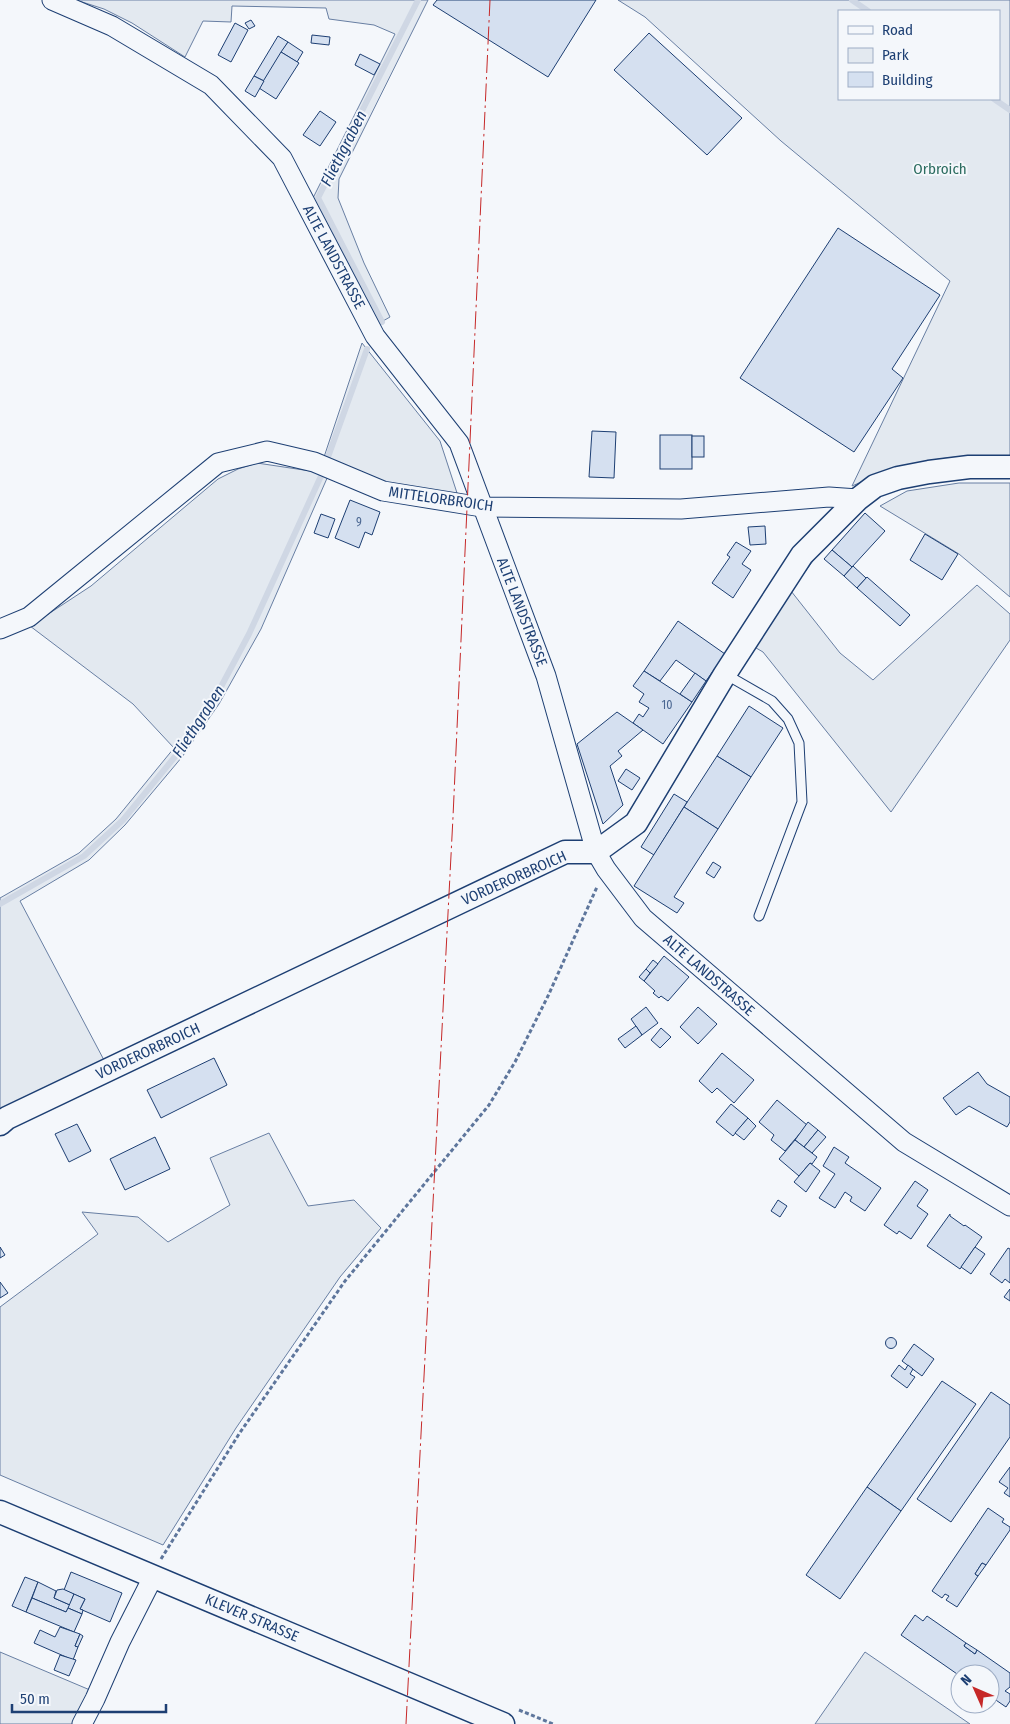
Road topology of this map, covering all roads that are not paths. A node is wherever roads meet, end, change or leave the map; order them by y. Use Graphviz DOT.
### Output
graph roads {
  1 [pos="52,0"];
  2 [pos="1010,467"];
  3 [pos="858,499"];
  4 [pos="482,507"];
  5 [pos="0,629"];
  6 [pos="725,674"];
  7 [pos="601,860"];
  8 [pos="759,916"];
  9 [pos="0,1124"];
  10 [pos="1010,1206"];
  11 [pos="0,1512"];
  12 [pos="153,1576"];
  13 [pos="82,1724"];
  14 [pos="503,1724"];
  1 -- 4 [label="street, ALTE LANDSTRASSE"];
  2 -- 3 [label="street"];
  3 -- 4 [label="street, MITTELORBROICH"];
  3 -- 6 [label="street"];
  4 -- 5 [label="street, MITTELORBROICH"];
  4 -- 7 [label="street, ALTE LANDSTRASSE"];
  6 -- 7 [label="street"];
  6 -- 8 [label="lane"];
  7 -- 9 [label="street, VORDERORBROICH"];
  7 -- 10 [label="street, ALTE LANDSTRASSE"];
  11 -- 12 [label="street, KLEVER STRASSE"];
  12 -- 13 [label="street"];
  12 -- 14 [label="street, KLEVER STRASSE"];
}
